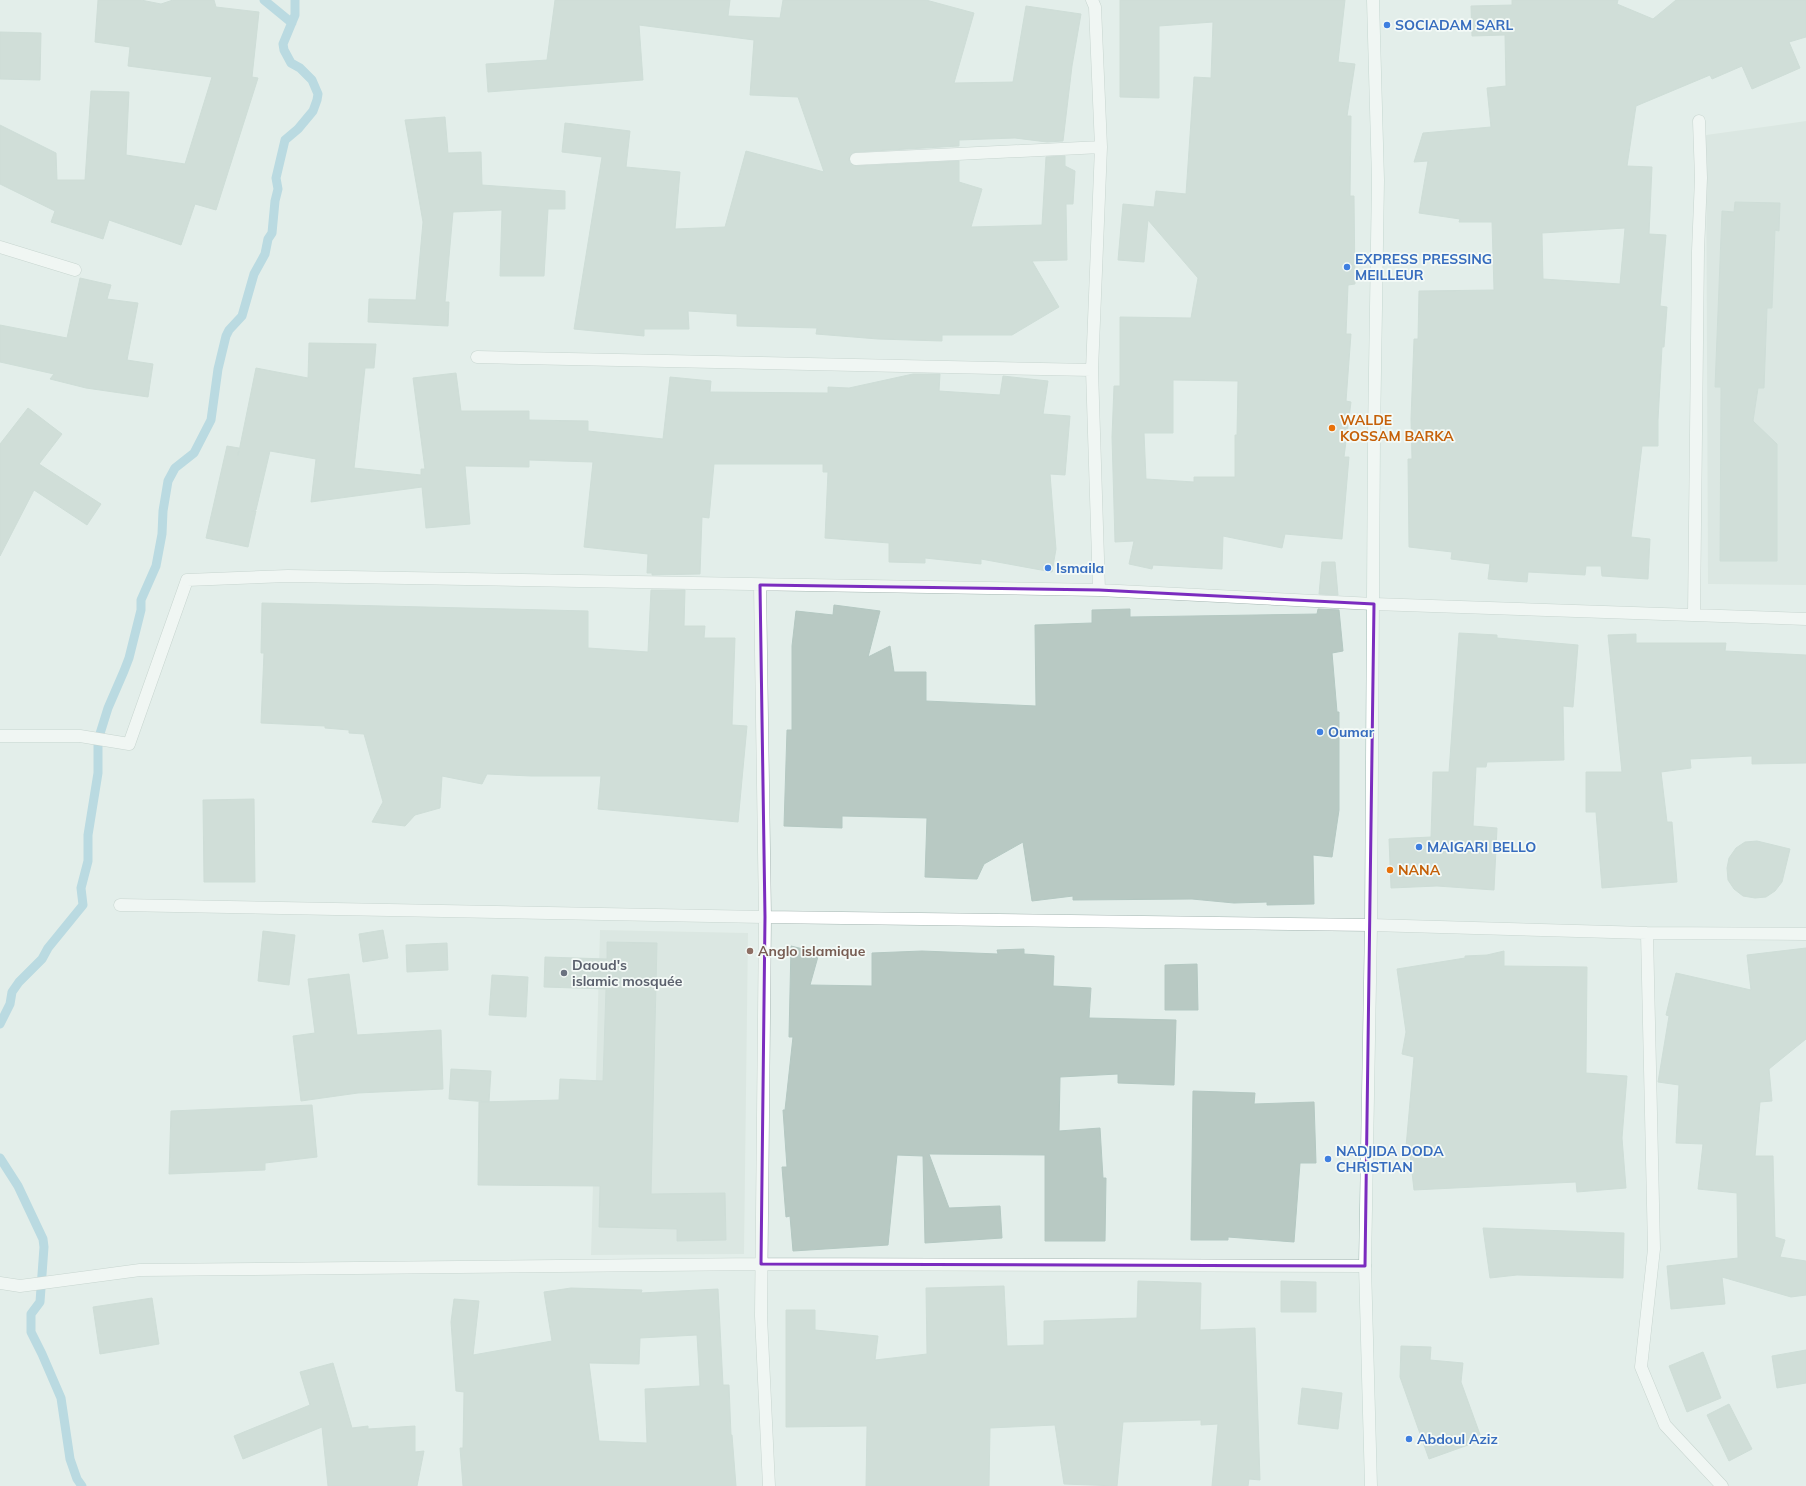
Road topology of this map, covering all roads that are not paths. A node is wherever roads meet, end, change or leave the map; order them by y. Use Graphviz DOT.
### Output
graph roads {
  1 [pos="1092,0"];
  2 [pos="1373,0"];
  3 [pos="1699,121"];
  4 [pos="1101,147"];
  5 [pos="856,159"];
  6 [pos="0,247"];
  7 [pos="75,270"];
  8 [pos="477,357"];
  9 [pos="1092,370"];
  10 [pos="760,585"];
  11 [pos="1099,590"];
  12 [pos="1374,604"];
  13 [pos="1694,615"];
  14 [pos="1806,619"];
  15 [pos="0,736"];
  16 [pos="120,905"];
  17 [pos="765,917"];
  18 [pos="1371,925"];
  19 [pos="1647,933"];
  20 [pos="1806,934"];
  21 [pos="761,1264"];
  22 [pos="1365,1266"];
  23 [pos="0,1283"];
  24 [pos="769,1486"];
  25 [pos="1371,1486"];
  26 [pos="1722,1486"];
  1 -- 4 [label="street"];
  2 -- 12 [label="street"];
  3 -- 13 [label="street"];
  4 -- 5 [label="street"];
  4 -- 9 [label="street"];
  6 -- 7 [label="street"];
  8 -- 9 [label="street"];
  9 -- 11 [label="street"];
  10 -- 11 [label="street"];
  10 -- 15 [label="street"];
  10 -- 17 [label="street"];
  11 -- 12 [label="street"];
  12 -- 13 [label="street"];
  12 -- 18 [label="street"];
  13 -- 14 [label="street"];
  16 -- 17 [label="street"];
  17 -- 18 [label="street"];
  17 -- 21 [label="street"];
  18 -- 19 [label="street"];
  18 -- 22 [label="street"];
  19 -- 20 [label="street"];
  19 -- 26 [label="street"];
  21 -- 22 [label="street"];
  21 -- 23 [label="street"];
  21 -- 24 [label="street"];
  22 -- 25 [label="street"];
}
